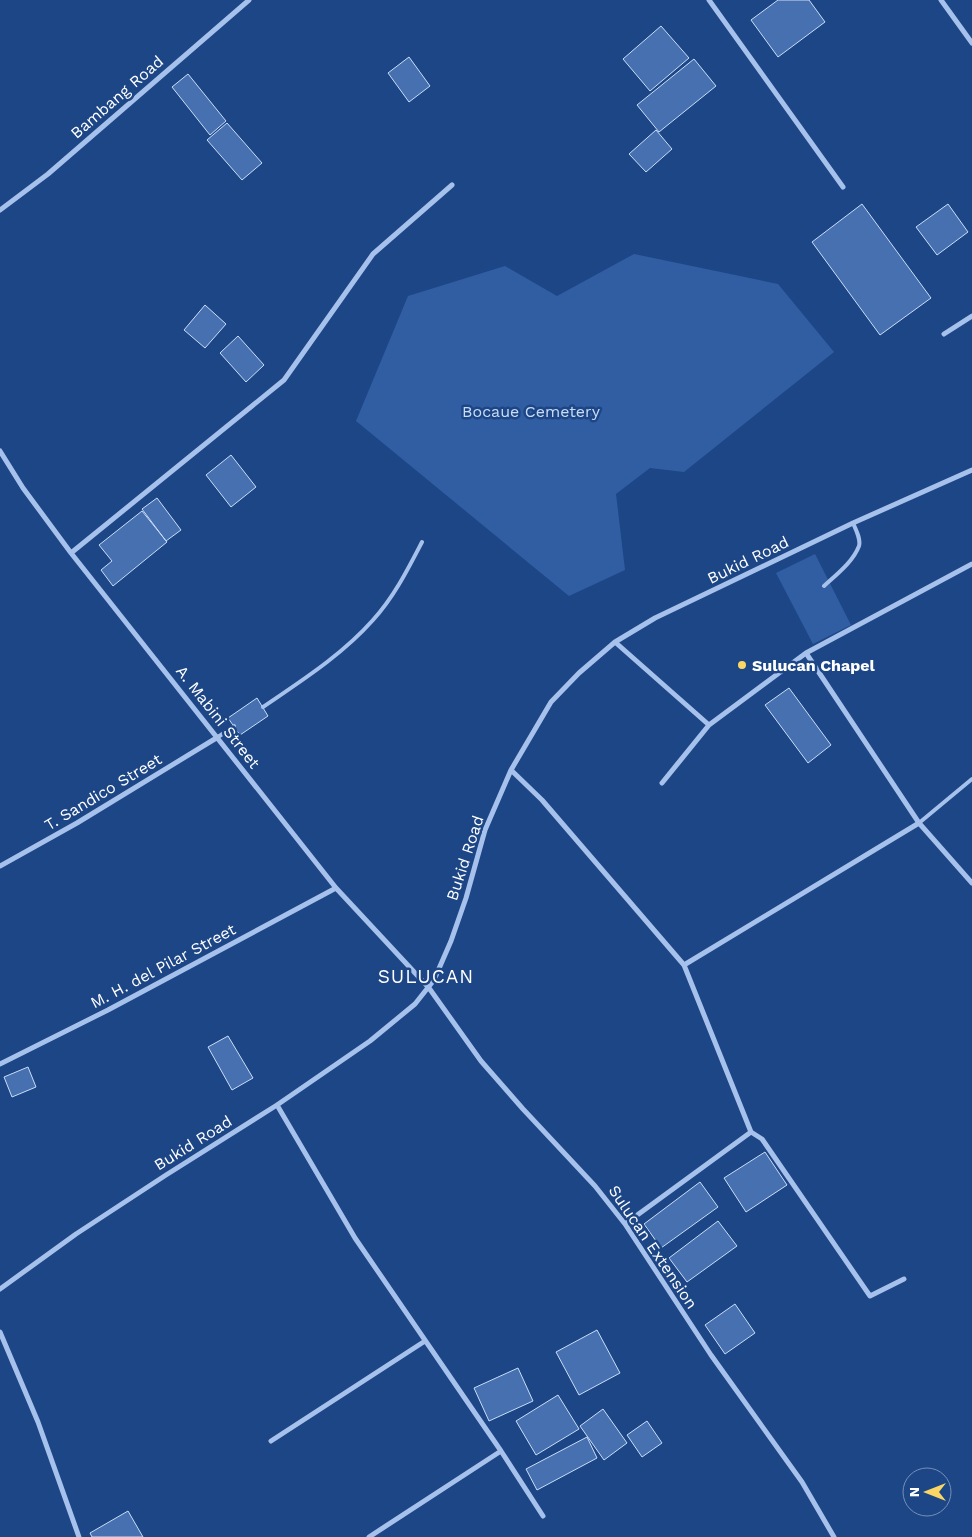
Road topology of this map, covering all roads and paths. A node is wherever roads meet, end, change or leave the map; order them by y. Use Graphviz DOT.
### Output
graph roads {
  1 [pos="249,0"];
  2 [pos="709,0"];
  3 [pos="941,0"];
  4 [pos="972,43"];
  5 [pos="452,185"];
  6 [pos="843,187"];
  7 [pos="0,210"];
  8 [pos="972,316"];
  9 [pos="944,334"];
  10 [pos="0,451"];
  11 [pos="972,470"];
  12 [pos="853,523"];
  13 [pos="422,542"];
  14 [pos="71,553"];
  15 [pos="972,564"];
  16 [pos="824,586"];
  17 [pos="616,642"];
  18 [pos="806,653"];
  19 [pos="263,708"];
  20 [pos="709,725"];
  21 [pos="234,726"];
  22 [pos="218,737"];
  23 [pos="511,770"];
  24 [pos="972,779"];
  25 [pos="662,783"];
  26 [pos="919,822"];
  27 [pos="0,866"];
  28 [pos="972,884"];
  29 [pos="336,888"];
  30 [pos="684,965"];
  31 [pos="429,988"];
  32 [pos="0,1064"];
  33 [pos="277,1105"];
  34 [pos="751,1132"];
  35 [pos="624,1224"];
  36 [pos="904,1279"];
  37 [pos="0,1289"];
  38 [pos="0,1332"];
  39 [pos="425,1341"];
  40 [pos="271,1441"];
  41 [pos="501,1451"];
  42 [pos="543,1516"];
  43 [pos="79,1537"];
  44 [pos="369,1537"];
  45 [pos="834,1537"];
  1 -- 7 [label="street, Bambang Road"];
  2 -- 6 [label="street"];
  3 -- 4 [label="street"];
  5 -- 14 [label="street"];
  8 -- 9 [label="street"];
  10 -- 14 [label="street, A. Mabini Street"];
  11 -- 12 [label="street, Bukid Road"];
  12 -- 16 [label="lane"];
  12 -- 17 [label="street, Bukid Road"];
  13 -- 19 [label="lane"];
  14 -- 22 [label="street, A. Mabini Street"];
  15 -- 18 [label="street"];
  17 -- 20 [label="street"];
  17 -- 23 [label="street, Bukid Road"];
  18 -- 20 [label="street"];
  18 -- 26 [label="street"];
  20 -- 25 [label="street"];
  21 -- 22 [label="lane"];
  22 -- 27 [label="street, T. Sandico Street"];
  22 -- 29 [label="street, A. Mabini Street"];
  23 -- 30 [label="street"];
  23 -- 31 [label="street, Bukid Road"];
  24 -- 26 [label="lane"];
  26 -- 28 [label="street"];
  26 -- 30 [label="street"];
  29 -- 31 [label="street, A. Mabini Street"];
  29 -- 32 [label="street, M. H. del Pilar Street"];
  30 -- 34 [label="street"];
  31 -- 33 [label="street, Bukid Road"];
  31 -- 35 [label="street, Sulucan Extension"];
  33 -- 37 [label="street, Bukid Road"];
  33 -- 39 [label="street"];
  34 -- 35 [label="street"];
  34 -- 36 [label="street"];
  35 -- 45 [label="street, Sulucan Extension"];
  38 -- 43 [label="street"];
  39 -- 40 [label="street"];
  39 -- 41 [label="street"];
  41 -- 42 [label="street"];
  41 -- 44 [label="street"];
}
